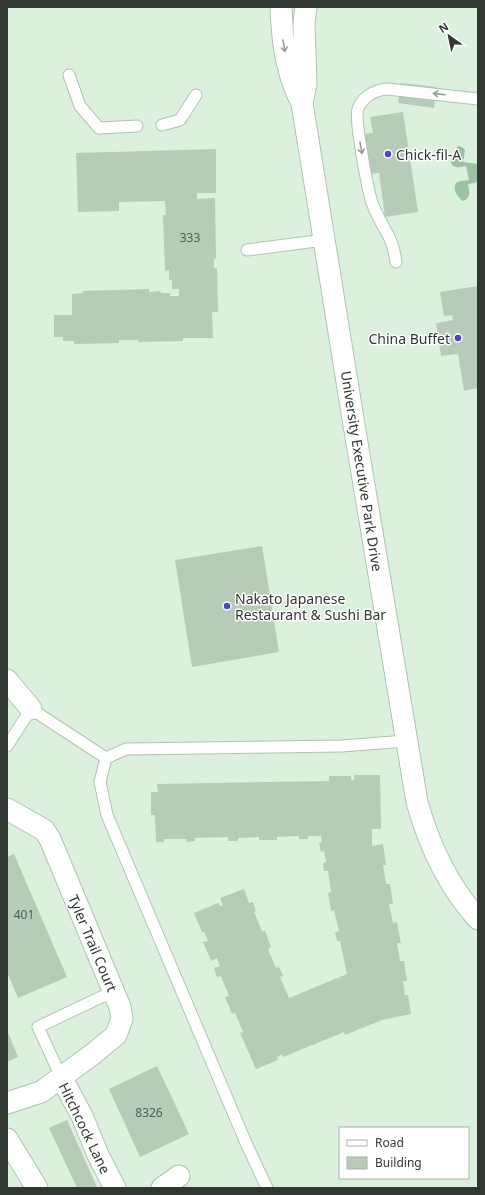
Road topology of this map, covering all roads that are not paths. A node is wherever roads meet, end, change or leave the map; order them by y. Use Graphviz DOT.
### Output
graph roads {
  1 [pos="280,7"];
  2 [pos="306,7"];
  3 [pos="69,75"];
  4 [pos="196,95"];
  5 [pos="478,99"];
  6 [pos="302,103"];
  7 [pos="162,125"];
  8 [pos="137,126"];
  9 [pos="324,240"];
  10 [pos="247,250"];
  11 [pos="396,262"];
  12 [pos="7,680"];
  13 [pos="31,709"];
  14 [pos="406,741"];
  15 [pos="7,746"];
  16 [pos="106,758"];
  17 [pos="7,809"];
  18 [pos="478,919"];
  19 [pos="114,991"];
  20 [pos="61,1077"];
  21 [pos="7,1103"];
  22 [pos="7,1139"];
  23 [pos="37,1188"];
  24 [pos="114,1188"];
  25 [pos="267,1188"];
  1 -- 6 [label="street, University Executive Park Drive, one-way"];
  2 -- 6 [label="street, University Executive Park Drive"];
  3 -- 8 [label="lane"];
  4 -- 7 [label="lane"];
  5 -- 11 [label="lane, one-way"];
  6 -- 9 [label="street, University Executive Park Drive"];
  9 -- 10 [label="lane"];
  9 -- 14 [label="street, University Executive Park Drive"];
  12 -- 13 [label="street"];
  13 -- 15 [label="lane"];
  13 -- 16 [label="lane"];
  14 -- 16 [label="lane"];
  14 -- 18 [label="street, University Executive Park Drive"];
  16 -- 25 [label="lane"];
  17 -- 19 [label="street, Tyler Trail Court"];
  19 -- 20 [label="street, Tyler Trail Court"];
  19 -- 20 [label="lane"];
  20 -- 21 [label="street, Hitchcock Lane"];
  20 -- 24 [label="street, Hitchcock Lane"];
  22 -- 23 [label="street"];
}
